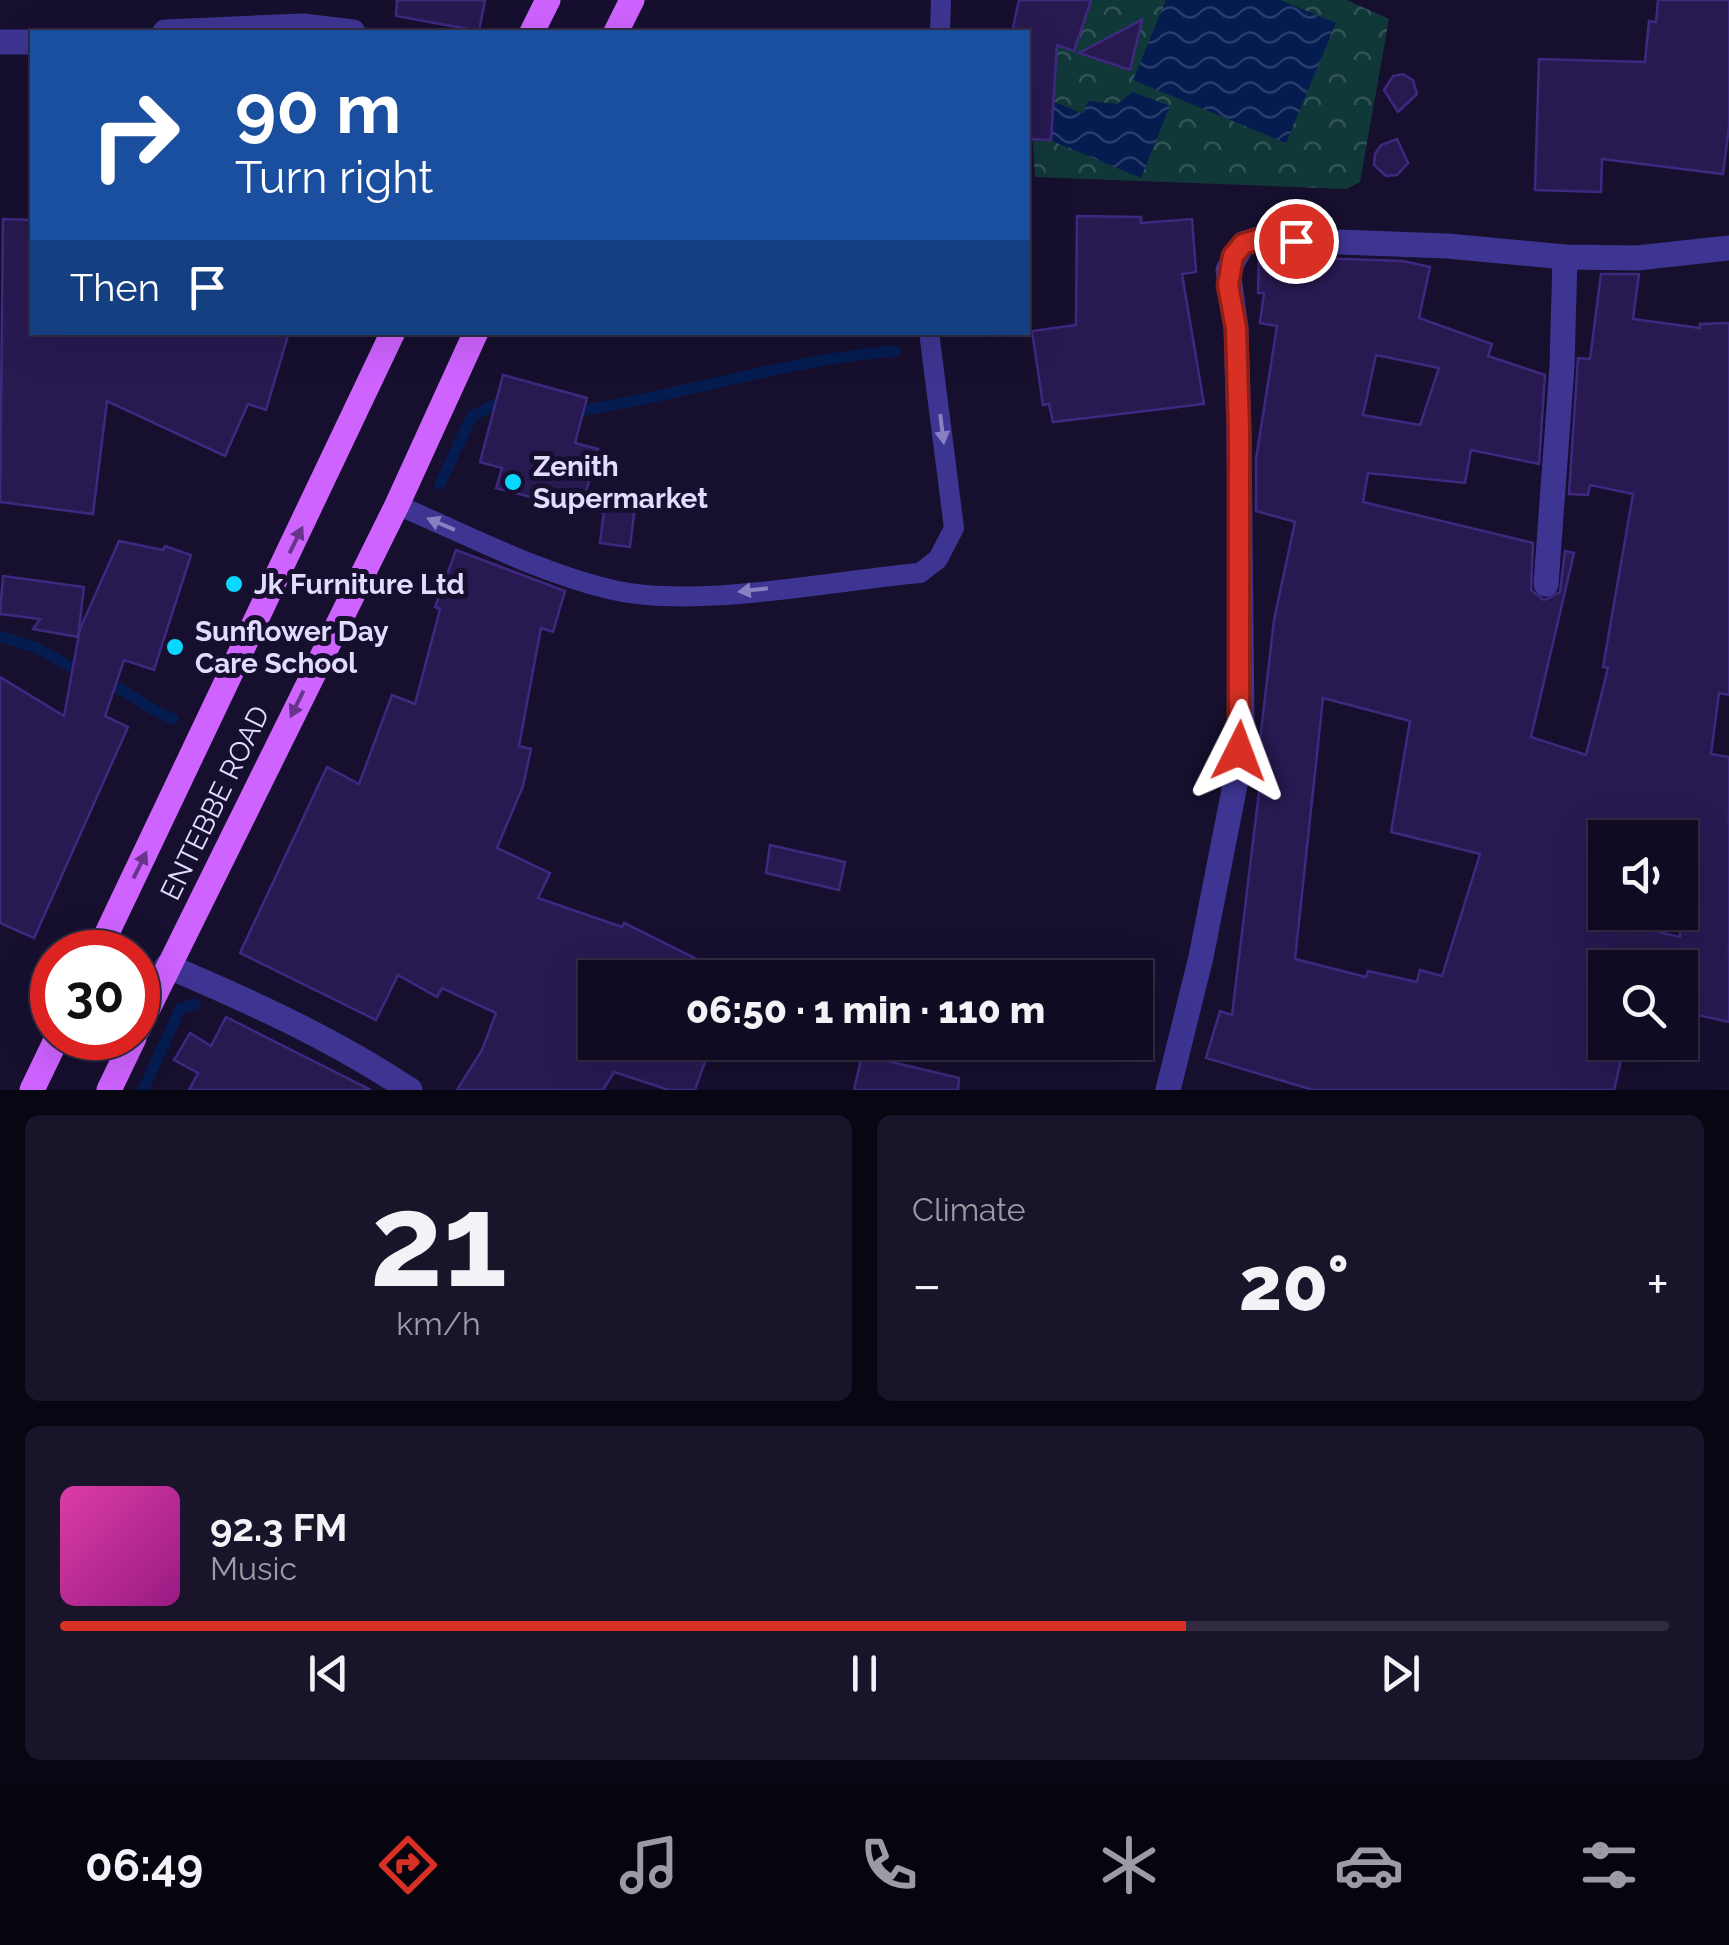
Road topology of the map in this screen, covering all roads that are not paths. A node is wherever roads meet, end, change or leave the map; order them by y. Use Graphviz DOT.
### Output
graph roads {
  1 [pos="548,0"];
  2 [pos="632,0"];
  3 [pos="941,0"];
  4 [pos="211,30"];
  5 [pos="336,30"];
  6 [pos="533,30"];
  7 [pos="617,30"];
  8 [pos="940,30"];
  9 [pos="0,42"];
  10 [pos="30,42"];
  11 [pos="1729,248"];
  12 [pos="1564,257"];
  13 [pos="392,335"];
  14 [pos="475,335"];
  15 [pos="930,335"];
  16 [pos="397,505"];
  17 [pos="1546,584"];
  18 [pos="108,930"];
  19 [pos="167,966"];
  20 [pos="160,981"];
  21 [pos="46,1060"];
  22 [pos="123,1060"];
  23 [pos="32,1090"];
  24 [pos="109,1090"];
  25 [pos="410,1090"];
  26 [pos="1168,1090"];
  1 -- 6 [label="main road"];
  2 -- 7 [label="main road"];
  3 -- 8 [label="lane"];
  4 -- 5 [label="street"];
  9 -- 10 [label="street"];
  11 -- 12 [label="street"];
  12 -- 17 [label="street"];
  12 -- 26 [label="street"];
  18 -- 13 [label="main road, ENTEBBE ROAD, one-way"];
  14 -- 16 [label="main road, ENTEBBE ROAD"];
  15 -- 16 [label="lane, one-way"];
  16 -- 19 [label="main road, ENTEBBE ROAD, one-way"];
  19 -- 20 [label="main road, ENTEBBE ROAD"];
  19 -- 25 [label="street"];
  21 -- 23 [label="main road"];
  22 -- 24 [label="main road"];
}
